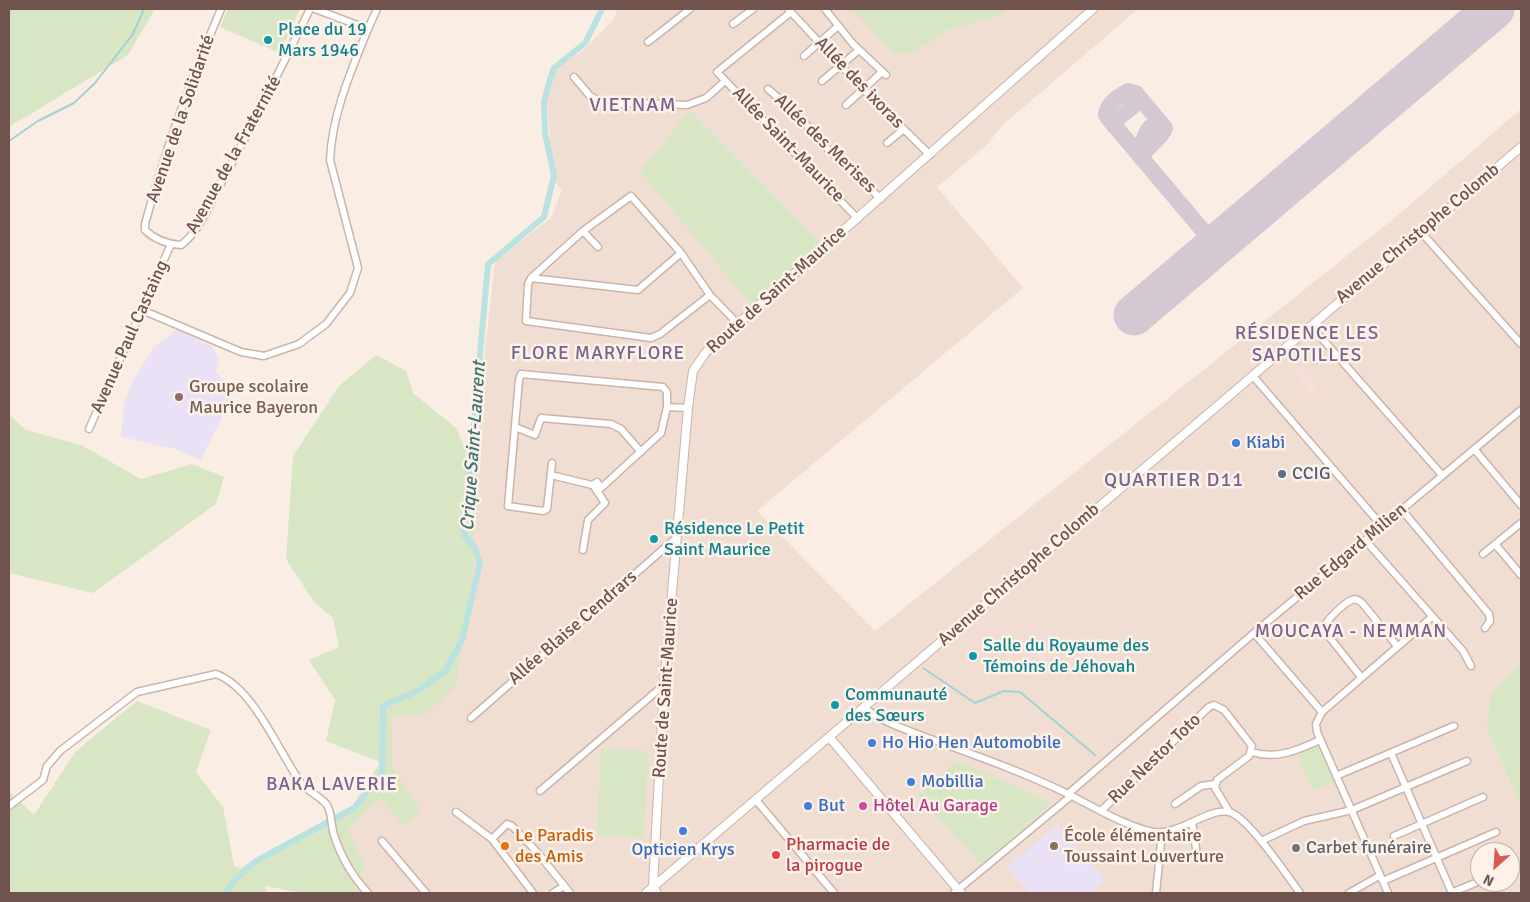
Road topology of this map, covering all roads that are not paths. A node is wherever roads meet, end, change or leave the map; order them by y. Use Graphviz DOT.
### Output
graph roads {
  1 [pos="221,9"];
  2 [pos="310,9"];
  3 [pos="315,9"];
  4 [pos="377,9"];
  5 [pos="690,9"];
  6 [pos="753,9"];
  7 [pos="825,9"];
  8 [pos="1094,9"];
  9 [pos="790,10"];
  10 [pos="733,24"];
  11 [pos="838,26"];
  12 [pos="368,29"];
  13 [pos="648,42"];
  14 [pos="818,42"];
  15 [pos="859,50"];
  16 [pos="804,56"];
  17 [pos="842,66"];
  18 [pos="574,77"];
  19 [pos="725,81"];
  20 [pos="822,81"];
  21 [pos="768,89"];
  22 [pos="863,89"];
  23 [pos="846,106"];
  24 [pos="904,129"];
  25 [pos="887,143"];
  26 [pos="1521,147"];
  27 [pos="930,155"];
  28 [pos="881,199"];
  29 [pos="858,218"];
  30 [pos="583,231"];
  31 [pos="1421,232"];
  32 [pos="171,244"];
  33 [pos="598,247"];
  34 [pos="681,252"];
  35 [pos="531,278"];
  36 [pos="710,295"];
  37 [pos="142,310"];
  38 [pos="737,323"];
  39 [pos="1311,326"];
  40 [pos="1521,344"];
  41 [pos="1253,376"];
  42 [pos="667,407"];
  43 [pos="688,408"];
  44 [pos="1521,410"];
  45 [pos="515,428"];
  46 [pos="89,430"];
  47 [pos="1474,449"];
  48 [pos="641,452"];
  49 [pos="552,463"];
  50 [pos="551,475"];
  51 [pos="1442,475"];
  52 [pos="597,482"];
  53 [pos="1521,505"];
  54 [pos="1402,510"];
  55 [pos="1521,523"];
  56 [pos="1382,526"];
  57 [pos="676,538"];
  58 [pos="1366,541"];
  59 [pos="1495,544"];
  60 [pos="583,550"];
  61 [pos="1483,554"];
  62 [pos="1521,575"];
  63 [pos="1432,617"];
  64 [pos="1485,628"];
  65 [pos="1254,633"];
  66 [pos="1397,646"];
  67 [pos="1471,666"];
  68 [pos="1360,677"];
  69 [pos="664,685"];
  70 [pos="864,708"];
  71 [pos="1322,712"];
  72 [pos="470,718"];
  73 [pos="1454,726"];
  74 [pos="830,738"];
  75 [pos="1320,740"];
  76 [pos="1252,752"];
  77 [pos="1391,753"];
  78 [pos="1467,761"];
  79 [pos="1336,776"];
  80 [pos="1215,784"];
  81 [pos="1406,787"];
  82 [pos="540,791"];
  83 [pos="1070,795"];
  84 [pos="1483,798"];
  85 [pos="756,800"];
  86 [pos="1175,804"];
  87 [pos="9,806"];
  88 [pos="1102,810"];
  89 [pos="1352,810"];
  90 [pos="456,812"];
  91 [pos="1229,812"];
  92 [pos="1192,822"];
  93 [pos="1422,824"];
  94 [pos="1162,832"];
  95 [pos="1496,832"];
  96 [pos="1394,836"];
  97 [pos="492,839"];
  98 [pos="382,841"];
  99 [pos="1261,841"];
  100 [pos="1197,855"];
  101 [pos="1437,859"];
  102 [pos="1381,878"];
  103 [pos="1470,885"];
  104 [pos="564,886"];
  105 [pos="655,890"];
  106 [pos="958,892"];
  107 [pos="368,893"];
  108 [pos="426,893"];
  109 [pos="533,893"];
  110 [pos="552,893"];
  111 [pos="570,893"];
  112 [pos="646,893"];
  113 [pos="834,893"];
  114 [pos="1156,893"];
  115 [pos="1300,893"];
  116 [pos="1349,893"];
  117 [pos="1388,893"];
  118 [pos="1452,893"];
  1 -- 32 [label="street, Avenue de la Solidarité"];
  2 -- 32 [label="street, Avenue de la Fraternité"];
  3 -- 12 [label="street"];
  4 -- 12 [label="street"];
  5 -- 13 [label="street"];
  6 -- 10 [label="street"];
  7 -- 11 [label="street"];
  8 -- 27 [label="street, Route de Saint-Maurice"];
  9 -- 14 [label="street, Allée des ixoras"];
  9 -- 19 [label="street, Allée Saint-Maurice"];
  11 -- 14 [label="street"];
  11 -- 15 [label="street"];
  12 -- 37 [label="street"];
  14 -- 16 [label="street"];
  14 -- 17 [label="street, Allée des ixoras"];
  15 -- 17 [label="street"];
  15 -- 22 [label="street"];
  17 -- 20 [label="street"];
  17 -- 22 [label="street, Allée des ixoras"];
  18 -- 19 [label="street"];
  19 -- 29 [label="street, Allée Saint-Maurice"];
  21 -- 28 [label="street, Allée des Merises"];
  22 -- 23 [label="street"];
  22 -- 24 [label="street, Allée des ixoras"];
  24 -- 25 [label="street"];
  24 -- 27 [label="street, Allée des ixoras"];
  26 -- 31 [label="street, Avenue Christophe Colomb"];
  27 -- 28 [label="street, Route de Saint-Maurice"];
  28 -- 29 [label="street, Route de Saint-Maurice"];
  29 -- 38 [label="street, Route de Saint-Maurice"];
  30 -- 33 [label="street"];
  30 -- 34 [label="street"];
  30 -- 35 [label="street"];
  31 -- 39 [label="street, Avenue Christophe Colomb"];
  31 -- 40 [label="street"];
  32 -- 37 [label="street, Avenue Paul Castaing"];
  34 -- 35 [label="street"];
  34 -- 36 [label="street"];
  35 -- 36 [label="street"];
  36 -- 38 [label="street"];
  37 -- 46 [label="street, Avenue Paul Castaing"];
  38 -- 43 [label="street, Route de Saint-Maurice"];
  39 -- 41 [label="street, Avenue Christophe Colomb"];
  39 -- 51 [label="street"];
  41 -- 56 [label="street"];
  41 -- 70 [label="street, Avenue Christophe Colomb"];
  42 -- 43 [label="street"];
  42 -- 45 [label="street"];
  42 -- 48 [label="street"];
  43 -- 57 [label="street, Route de Saint-Maurice"];
  44 -- 47 [label="street, Rue Edgard Milien"];
  45 -- 48 [label="street"];
  45 -- 50 [label="street"];
  47 -- 51 [label="street, Rue Edgard Milien"];
  47 -- 53 [label="street"];
  48 -- 52 [label="street"];
  49 -- 50 [label="street"];
  50 -- 52 [label="street"];
  51 -- 54 [label="street, Rue Edgard Milien"];
  52 -- 60 [label="street"];
  54 -- 56 [label="street, Rue Edgard Milien"];
  54 -- 64 [label="street"];
  55 -- 59 [label="street"];
  56 -- 58 [label="street, Rue Edgard Milien"];
  57 -- 69 [label="street, Route de Saint-Maurice"];
  57 -- 72 [label="street, Allée Blaise Cendrars"];
  58 -- 63 [label="street"];
  58 -- 65 [label="street, Rue Edgard Milien"];
  59 -- 61 [label="street"];
  59 -- 62 [label="street"];
  63 -- 66 [label="street"];
  63 -- 67 [label="street"];
  65 -- 71 [label="street"];
  65 -- 83 [label="street, Rue Edgard Milien"];
  66 -- 68 [label="street"];
  66 -- 68 [label="street"];
  68 -- 71 [label="street"];
  69 -- 82 [label="street"];
  69 -- 105 [label="street, Route de Saint-Maurice"];
  70 -- 74 [label="street, Avenue Christophe Colomb"];
  70 -- 83 [label="street"];
  71 -- 75 [label="street"];
  73 -- 77 [label="street"];
  74 -- 85 [label="street, Avenue Christophe Colomb"];
  74 -- 106 [label="street"];
  75 -- 76 [label="street"];
  75 -- 79 [label="street"];
  76 -- 80 [label="street"];
  76 -- 88 [label="street, Rue Nestor Toto"];
  77 -- 79 [label="street"];
  77 -- 81 [label="street"];
  78 -- 81 [label="street"];
  79 -- 89 [label="street"];
  80 -- 86 [label="street"];
  80 -- 91 [label="street"];
  81 -- 89 [label="street"];
  81 -- 93 [label="street"];
  83 -- 88 [label="street"];
  83 -- 106 [label="street, Rue Edgard Milien"];
  84 -- 93 [label="street"];
  85 -- 105 [label="street, Avenue Christophe Colomb"];
  85 -- 113 [label="street"];
  87 -- 107 [label="street"];
  88 -- 94 [label="street"];
  89 -- 99 [label="street"];
  89 -- 102 [label="street"];
  90 -- 97 [label="street"];
  91 -- 92 [label="street"];
  91 -- 99 [label="street"];
  92 -- 94 [label="street"];
  92 -- 100 [label="street"];
  93 -- 96 [label="street"];
  93 -- 101 [label="street"];
  94 -- 114 [label="street"];
  95 -- 101 [label="street"];
  97 -- 104 [label="street"];
  97 -- 109 [label="street"];
  98 -- 108 [label="street"];
  99 -- 115 [label="street"];
  101 -- 102 [label="street"];
  101 -- 118 [label="street"];
  102 -- 116 [label="street"];
  102 -- 117 [label="street"];
  103 -- 118 [label="street"];
  104 -- 110 [label="street"];
  104 -- 111 [label="street"];
  105 -- 112 [label="street, Avenue Christophe Colomb"];
}
